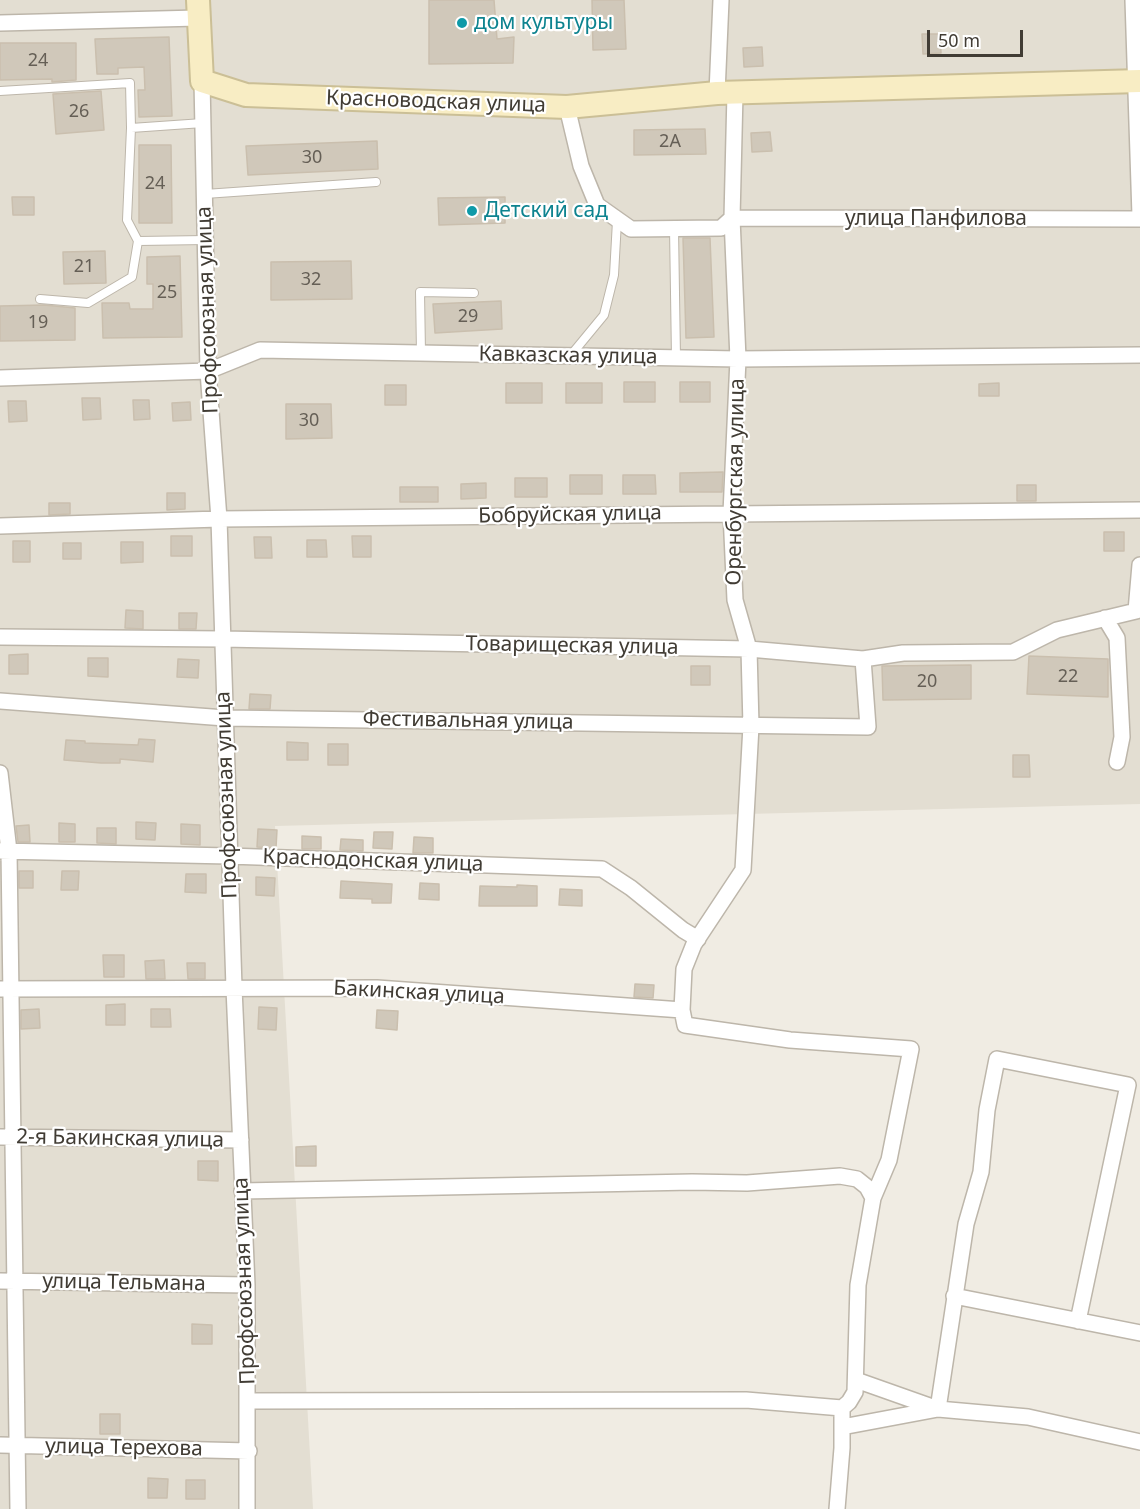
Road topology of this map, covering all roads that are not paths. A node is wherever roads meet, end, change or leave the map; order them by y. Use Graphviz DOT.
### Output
graph roads {
  1 [pos="721,0"];
  2 [pos="1133,0"];
  3 [pos="198,9"];
  4 [pos="0,23"];
  5 [pos="202,81"];
  6 [pos="1138,82"];
  7 [pos="0,91"];
  8 [pos="726,93"];
  9 [pos="567,106"];
  10 [pos="203,123"];
  11 [pos="131,128"];
  12 [pos="376,182"];
  13 [pos="205,194"];
  14 [pos="732,218"];
  15 [pos="1140,218"];
  16 [pos="617,219"];
  17 [pos="674,228"];
  18 [pos="206,240"];
  19 [pos="138,241"];
  20 [pos="474,293"];
  21 [pos="40,299"];
  22 [pos="421,353"];
  23 [pos="1140,355"];
  24 [pos="570,356"];
  25 [pos="676,358"];
  26 [pos="738,359"];
  27 [pos="208,371"];
  28 [pos="0,378"];
  29 [pos="1140,510"];
  30 [pos="731,513"];
  31 [pos="219,519"];
  32 [pos="0,526"];
  33 [pos="1140,565"];
  34 [pos="1105,618"];
  35 [pos="0,637"];
  36 [pos="222,639"];
  37 [pos="749,649"];
  38 [pos="863,659"];
  39 [pos="0,701"];
  40 [pos="225,718"];
  41 [pos="751,726"];
  42 [pos="1117,762"];
  43 [pos="0,773"];
  44 [pos="5,851"];
  45 [pos="229,856"];
  46 [pos="698,939"];
  47 [pos="234,987"];
  48 [pos="6,989"];
  49 [pos="682,1010"];
  50 [pos="1134,1085"];
  51 [pos="7,1137"];
  52 [pos="241,1140"];
  53 [pos="242,1191"];
  54 [pos="873,1198"];
  55 [pos="8,1281"];
  56 [pos="247,1285"];
  57 [pos="954,1296"];
  58 [pos="1078,1321"];
  59 [pos="1140,1333"];
  60 [pos="856,1380"];
  61 [pos="248,1401"];
  62 [pos="842,1408"];
  63 [pos="938,1409"];
  64 [pos="842,1427"];
  65 [pos="1140,1443"];
  66 [pos="0,1445"];
  67 [pos="17,1445"];
  68 [pos="249,1451"];
  69 [pos="18,1509"];
  70 [pos="248,1509"];
  71 [pos="837,1509"];
  1 -- 8 [label="street, Оренбургская улица"];
  2 -- 6 [label="street"];
  3 -- 4 [label="street"];
  3 -- 5 [label="main road"];
  5 -- 9 [label="main road, Красноводская улица"];
  5 -- 10 [label="street, Профсоюзная улица"];
  6 -- 8 [label="main road"];
  6 -- 15 [label="street"];
  7 -- 11 [label="lane"];
  8 -- 9 [label="main road"];
  8 -- 14 [label="street, Оренбургская улица"];
  9 -- 16 [label="street, Красноводская улица"];
  10 -- 11 [label="lane"];
  10 -- 13 [label="street, Профсоюзная улица"];
  11 -- 19 [label="lane"];
  12 -- 13 [label="lane"];
  13 -- 18 [label="street, Профсоюзная улица"];
  14 -- 15 [label="street, улица Панфилова"];
  14 -- 17 [label="street, Красноводская улица"];
  14 -- 26 [label="street, Оренбургская улица"];
  16 -- 17 [label="street, Красноводская улица"];
  16 -- 24 [label="lane"];
  17 -- 25 [label="lane"];
  18 -- 19 [label="lane"];
  18 -- 27 [label="street, Профсоюзная улица"];
  19 -- 21 [label="lane"];
  20 -- 22 [label="lane"];
  22 -- 24 [label="street, Кавказская улица"];
  22 -- 27 [label="street, Кавказская улица"];
  23 -- 26 [label="street, Кавказская улица"];
  24 -- 25 [label="street, Кавказская улица"];
  25 -- 26 [label="street, Кавказская улица"];
  26 -- 30 [label="street, Оренбургская улица"];
  27 -- 28 [label="street, Кавказская улица"];
  27 -- 31 [label="street, Профсоюзная улица"];
  29 -- 30 [label="street, Бобруйская улица"];
  30 -- 31 [label="street, Бобруйская улица"];
  30 -- 37 [label="street, Оренбургская улица"];
  31 -- 32 [label="street, Бобруйская улица"];
  31 -- 36 [label="street, Профсоюзная улица"];
  33 -- 34 [label="street, Товарищеская улица"];
  34 -- 38 [label="street, Товарищеская улица"];
  34 -- 42 [label="street"];
  35 -- 36 [label="street, Товарищеская улица"];
  36 -- 37 [label="street, Товарищеская улица"];
  36 -- 40 [label="street, Профсоюзная улица"];
  37 -- 38 [label="street, Товарищеская улица"];
  37 -- 41 [label="street, Оренбургская улица"];
  38 -- 41 [label="street, Фестивальная улица"];
  39 -- 40 [label="street, Фестивальная улица"];
  40 -- 41 [label="street, Фестивальная улица"];
  40 -- 45 [label="street, Профсоюзная улица"];
  41 -- 46 [label="street, Оренбургская улица"];
  43 -- 44 [label="street"];
  44 -- 45 [label="street, Краснодонская улица"];
  44 -- 48 [label="street"];
  45 -- 46 [label="street, Краснодонская улица"];
  45 -- 47 [label="street, Профсоюзная улица"];
  46 -- 49 [label="street"];
  47 -- 48 [label="street, Бакинская улица"];
  47 -- 49 [label="street, Бакинская улица"];
  47 -- 52 [label="street, Профсоюзная улица"];
  48 -- 51 [label="street"];
  49 -- 54 [label="street"];
  50 -- 57 [label="street"];
  50 -- 58 [label="street"];
  51 -- 52 [label="street, 2-я Бакинская улица"];
  51 -- 55 [label="street"];
  52 -- 53 [label="street, Профсоюзная улица"];
  53 -- 54 [label="street"];
  53 -- 56 [label="street, Профсоюзная улица"];
  54 -- 60 [label="street"];
  55 -- 56 [label="street, улица Тельмана"];
  55 -- 67 [label="street"];
  56 -- 61 [label="street, Профсоюзная улица"];
  57 -- 58 [label="street"];
  57 -- 63 [label="street"];
  58 -- 59 [label="street"];
  60 -- 62 [label="street"];
  60 -- 63 [label="street"];
  61 -- 62 [label="street"];
  61 -- 68 [label="street, Профсоюзная улица"];
  62 -- 64 [label="street"];
  63 -- 64 [label="street"];
  63 -- 65 [label="street"];
  64 -- 71 [label="street"];
  66 -- 67 [label="street, улица Терехова"];
  67 -- 68 [label="street, улица Терехова"];
  67 -- 69 [label="street"];
  68 -- 70 [label="street, Профсоюзная улица"];
}
